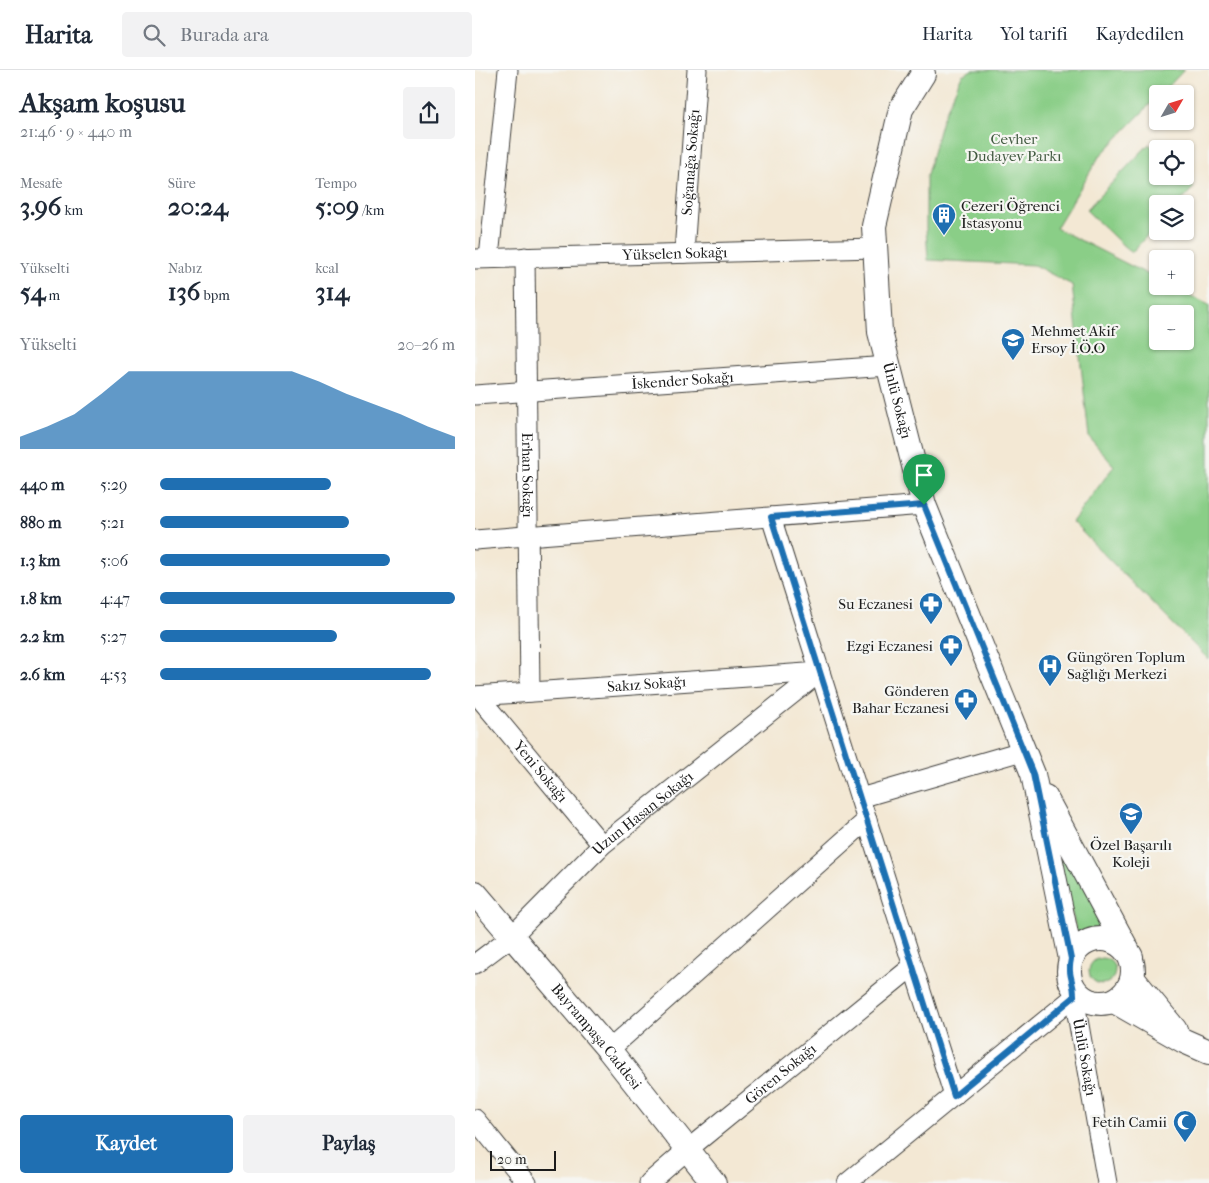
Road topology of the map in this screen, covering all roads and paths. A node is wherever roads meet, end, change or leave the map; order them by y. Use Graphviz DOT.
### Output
graph roads {
  1 [pos="508,70"];
  2 [pos="697,70"];
  3 [pos="922,71"];
  4 [pos="875,248"];
  5 [pos="684,253"];
  6 [pos="482,258"];
  7 [pos="525,258"];
  8 [pos="888,366"];
  9 [pos="526,391"];
  10 [pos="475,395"];
  11 [pos="924,505"];
  12 [pos="771,517"];
  13 [pos="529,536"];
  14 [pos="475,540"];
  15 [pos="820,672"];
  16 [pos="530,692"];
  17 [pos="477,696"];
  18 [pos="1025,750"];
  19 [pos="1033,774"];
  20 [pos="860,798"];
  21 [pos="867,820"];
  22 [pos="602,845"];
  23 [pos="475,893"];
  24 [pos="512,936"];
  25 [pos="1071,959"];
  26 [pos="475,964"];
  27 [pos="913,966"];
  28 [pos="1132,968"];
  29 [pos="1074,993"];
  30 [pos="1113,1001"];
  31 [pos="1184,1041"];
  32 [pos="609,1050"];
  33 [pos="1209,1052"];
  34 [pos="954,1096"];
  35 [pos="475,1119"];
  36 [pos="687,1150"];
  37 [pos="527,1183"];
  38 [pos="649,1183"];
  39 [pos="714,1183"];
  40 [pos="847,1183"];
  41 [pos="1107,1183"];
  1 -- 6 [label="street"];
  2 -- 5 [label="street, Soğanağa Sokağı"];
  3 -- 4 [label="street, Ünlü Sokağı"];
  4 -- 5 [label="street, Yükselen Sokağı"];
  4 -- 8 [label="street, Ünlü Sokağı"];
  5 -- 7 [label="street, Yükselen Sokağı"];
  6 -- 7 [label="street, Yükselen Sokağı"];
  7 -- 9 [label="street, Erhan Sokağı"];
  8 -- 9 [label="street, İskender Sokağı"];
  8 -- 11 [label="street, Ünlü Sokağı"];
  9 -- 10 [label="street, İskender Sokağı"];
  9 -- 13 [label="street, Erhan Sokağı"];
  11 -- 12 [label="street"];
  11 -- 18 [label="street, Ünlü Sokağı"];
  12 -- 13 [label="street"];
  12 -- 15 [label="street"];
  13 -- 14 [label="street"];
  13 -- 16 [label="street, Erhan Sokağı"];
  15 -- 16 [label="street, Sakız Sokağı"];
  15 -- 20 [label="street"];
  15 -- 22 [label="street, Uzun Hasan Sokağı"];
  16 -- 17 [label="street, Sakız Sokağı"];
  17 -- 22 [label="street, Yeni Sokağı"];
  18 -- 19 [label="street, Ünlü Sokağı"];
  18 -- 20 [label="street"];
  19 -- 25 [label="street"];
  19 -- 28 [label="street"];
  20 -- 21 [label="street"];
  21 -- 27 [label="street"];
  21 -- 32 [label="street"];
  22 -- 24 [label="street, Uzun Hasan Sokağı"];
  23 -- 24 [label="street, Bayrampaşa Caddesi"];
  24 -- 26 [label="street, Uzun Hasan Sokağı"];
  24 -- 32 [label="street, Bayrampaşa Caddesi"];
  25 -- 28 [label="street"];
  25 -- 29 [label="street"];
  27 -- 34 [label="street"];
  27 -- 36 [label="street, Gören Sokağı"];
  28 -- 30 [label="street"];
  28 -- 31 [label="street"];
  29 -- 30 [label="street"];
  29 -- 34 [label="street"];
  29 -- 41 [label="street, Ünlü Sokağı"];
  30 -- 31 [label="street"];
  31 -- 33 [label="street"];
  32 -- 36 [label="street, Bayrampaşa Caddesi"];
  34 -- 40 [label="street"];
  35 -- 37 [label="street"];
  36 -- 38 [label="street, Gören Sokağı"];
  36 -- 39 [label="street, Bayrampaşa Caddesi"];
}
